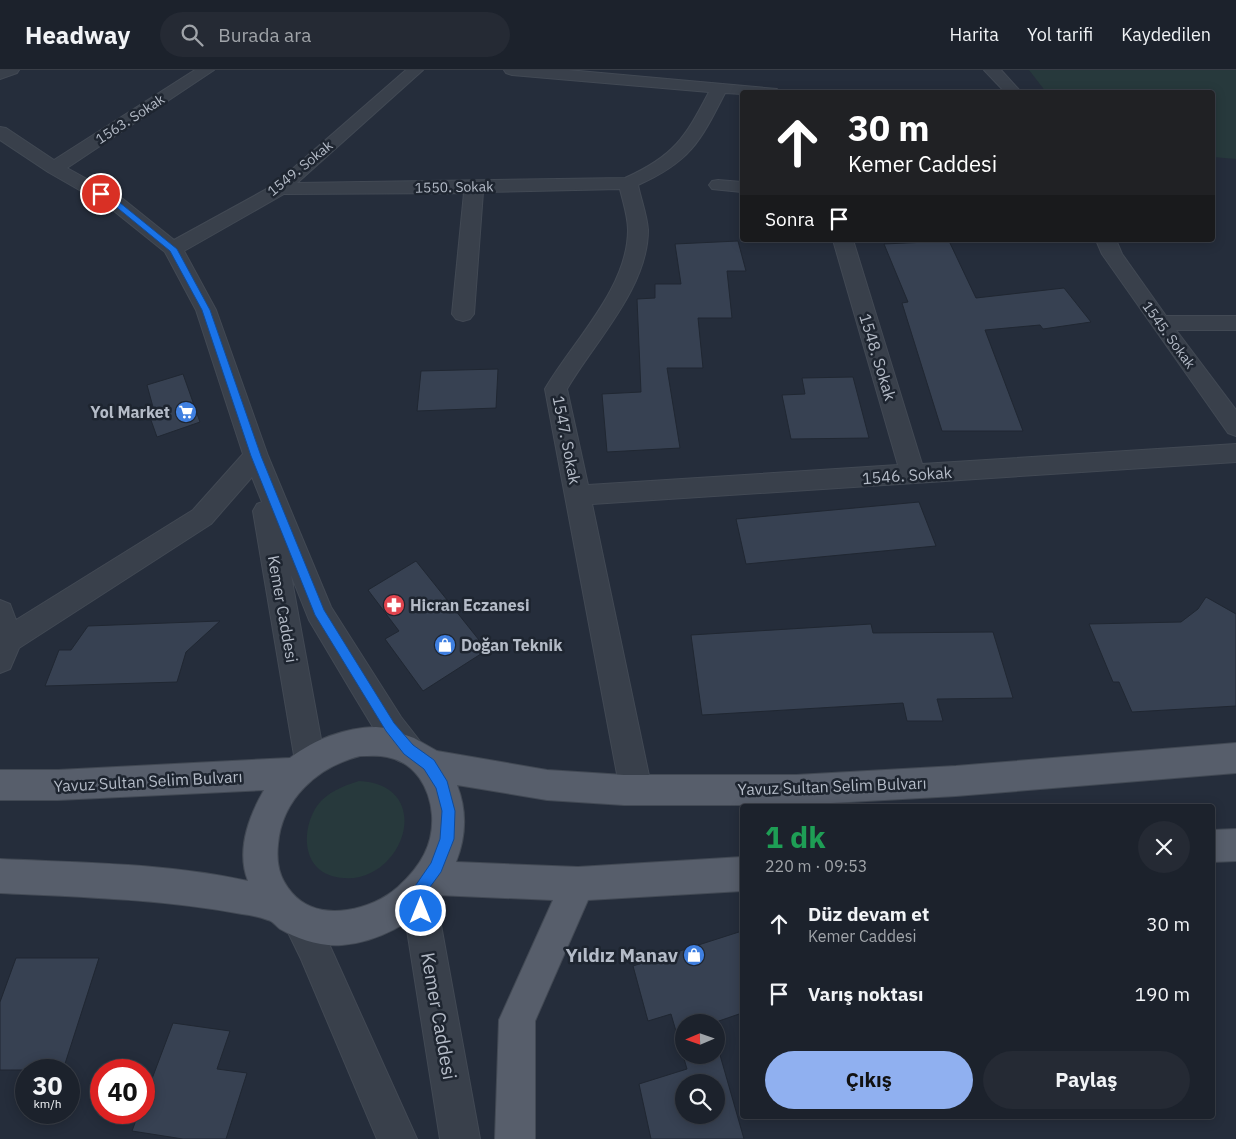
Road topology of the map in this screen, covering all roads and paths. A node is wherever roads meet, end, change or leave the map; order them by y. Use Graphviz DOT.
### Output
graph roads {
  1 [pos="11,70"];
  2 [pos="206,70"];
  3 [pos="415,70"];
  4 [pos="512,70"];
  5 [pos="992,70"];
  6 [pos="0,74"];
  7 [pos="770,87"];
  8 [pos="719,88"];
  9 [pos="1011,90"];
  10 [pos="0,132"];
  11 [pos="54,168"];
  12 [pos="628,183"];
  13 [pos="718,185"];
  14 [pos="474,187"];
  15 [pos="740,187"];
  16 [pos="280,189"];
  17 [pos="844,242"];
  18 [pos="1107,242"];
  19 [pos="173,249"];
  20 [pos="463,314"];
  21 [pos="1236,323"];
  22 [pos="1160,324"];
  23 [pos="1236,426"];
  24 [pos="1236,453"];
  25 [pos="256,456"];
  26 [pos="913,474"];
  27 [pos="578,495"];
  28 [pos="0,612"];
  29 [pos="4,650"];
  30 [pos="419,757"];
  31 [pos="1236,758"];
  32 [pos="303,767"];
  33 [pos="0,786"];
  34 [pos="636,790"];
  35 [pos="1236,845"];
  36 [pos="1215,846"];
  37 [pos="740,874"];
  38 [pos="0,876"];
  39 [pos="578,884"];
  40 [pos="423,885"];
  41 [pos="289,912"];
  42 [pos="397,1139"];
  43 [pos="460,1139"];
  44 [pos="515,1139"];
  1 -- 6 [label="street"];
  2 -- 11 [label="street, 1563. Sokak"];
  3 -- 16 [label="street, 1549. Sokak"];
  4 -- 8 [label="street"];
  5 -- 9 [label="street"];
  7 -- 8 [label="street"];
  8 -- 12 [label="street"];
  10 -- 11 [label="street, Kemer Caddesi"];
  11 -- 19 [label="street, Kemer Caddesi"];
  12 -- 14 [label="street, 1550. Sokak"];
  12 -- 27 [label="street, 1547. Sokak"];
  13 -- 15 [label="street"];
  14 -- 16 [label="street, 1550. Sokak"];
  14 -- 20 [label="street"];
  16 -- 19 [label="street, 1549. Sokak"];
  17 -- 26 [label="street, 1548. Sokak"];
  18 -- 22 [label="street, 1545. Sokak"];
  19 -- 25 [label="street, Kemer Caddesi"];
  21 -- 22 [label="street"];
  22 -- 23 [label="street, 1545. Sokak"];
  24 -- 26 [label="street, 1546. Sokak"];
  25 -- 29 [label="street"];
  25 -- 30 [label="street, Kemer Caddesi"];
  25 -- 32 [label="street, Kemer Caddesi"];
  26 -- 27 [label="street, 1546. Sokak"];
  27 -- 34 [label="street, 1547. Sokak"];
  28 -- 29 [label="street"];
  30 -- 32 [label="main road, Yavuz Sultan Selim Bulvarı"];
  30 -- 34 [label="main road, Yavuz Sultan Selim Bulvarı"];
  30 -- 40 [label="main road"];
  31 -- 34 [label="main road, Yavuz Sultan Selim Bulvarı"];
  32 -- 33 [label="main road, Yavuz Sultan Selim Bulvarı"];
  32 -- 41 [label="main road"];
  35 -- 36 [label="main road"];
  37 -- 39 [label="main road"];
  38 -- 41 [label="main road"];
  39 -- 40 [label="main road"];
  39 -- 44 [label="main road"];
  40 -- 41 [label="main road"];
  40 -- 43 [label="street, Kemer Caddesi"];
  41 -- 42 [label="street"];
}
